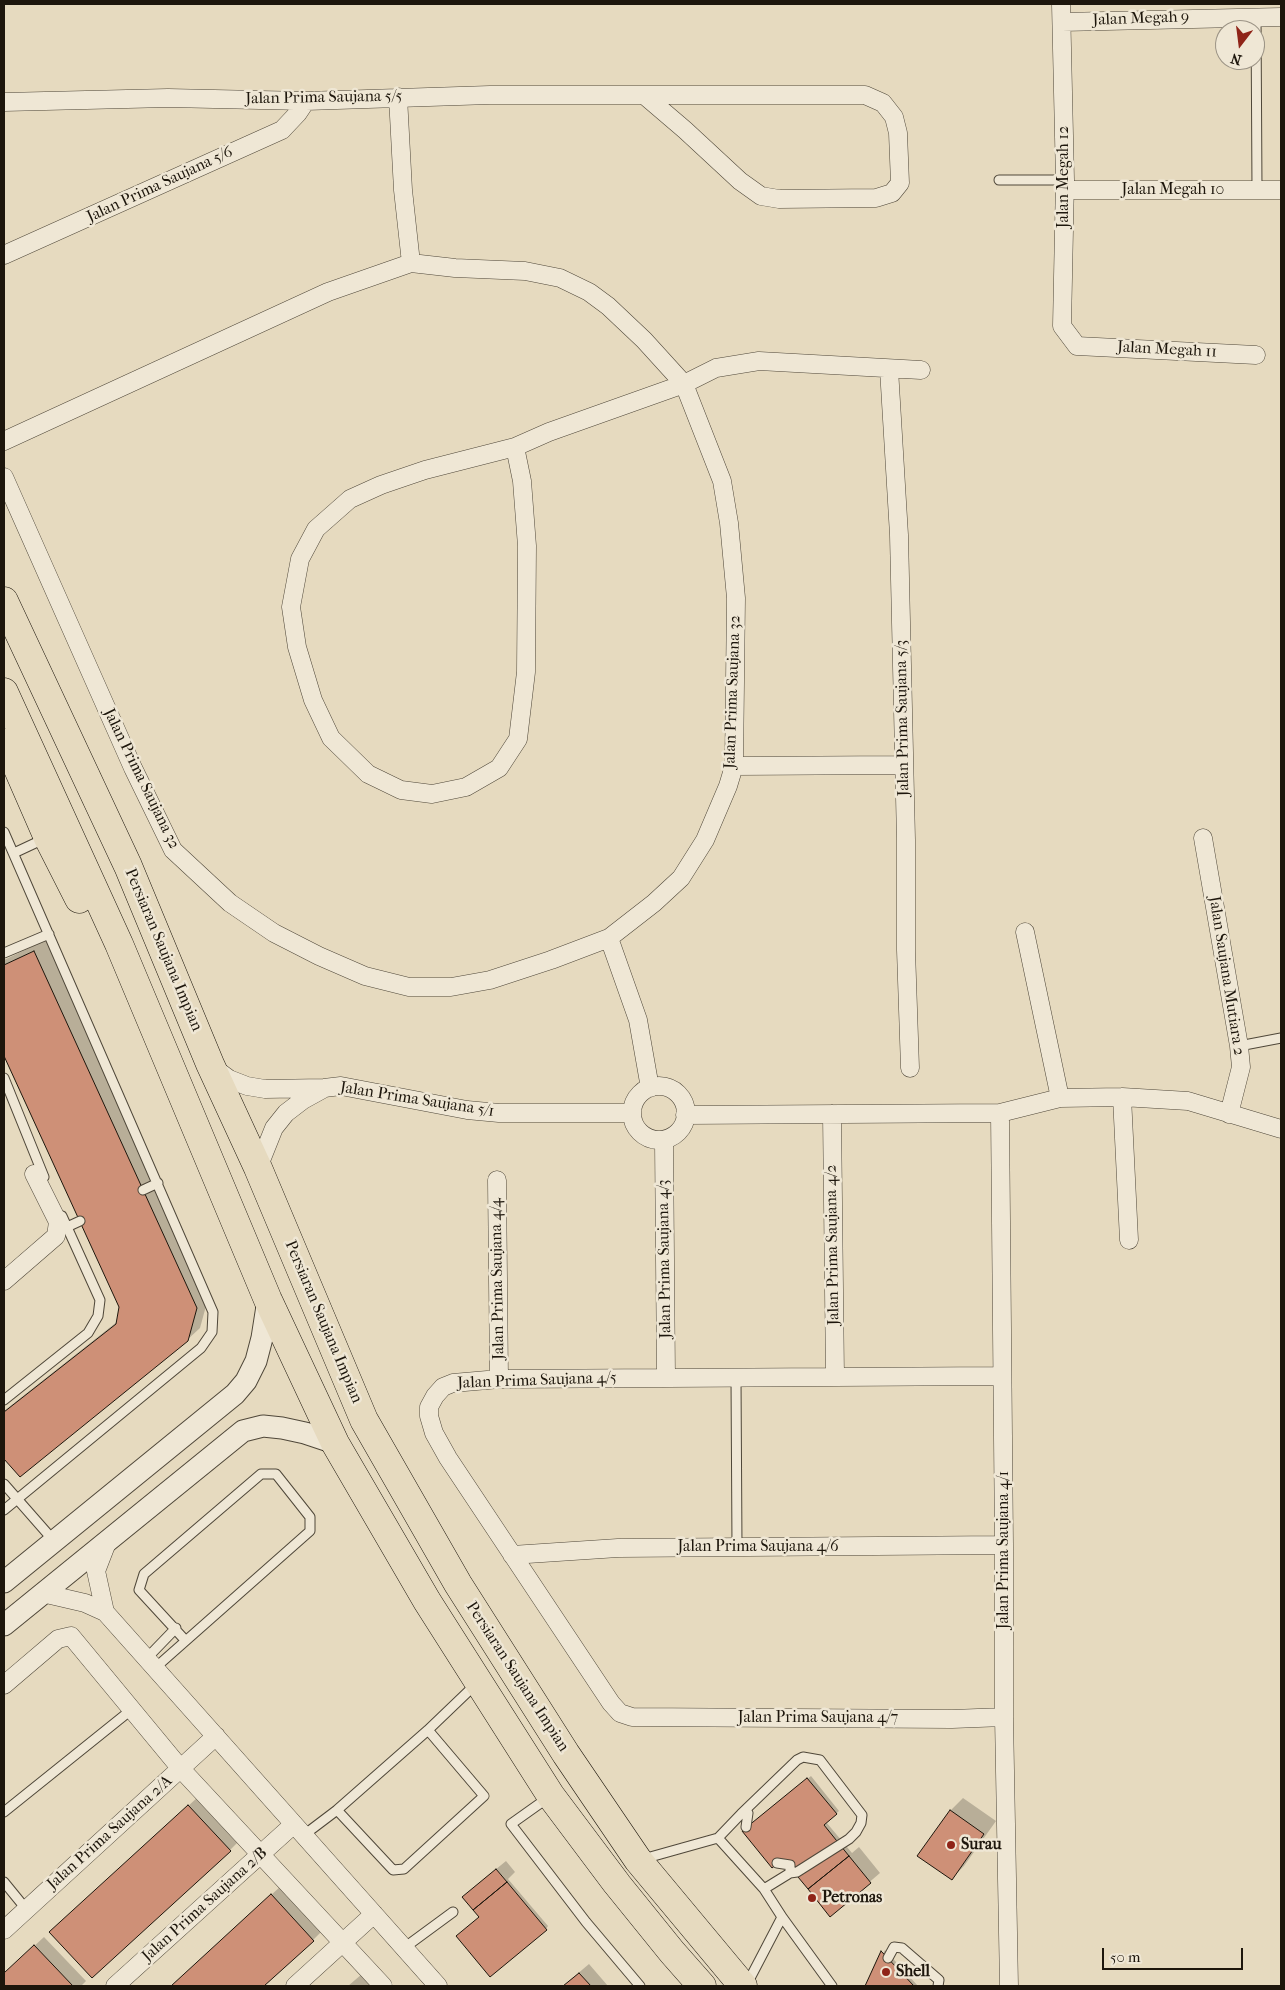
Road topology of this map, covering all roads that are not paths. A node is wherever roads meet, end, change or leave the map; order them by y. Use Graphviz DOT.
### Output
graph roads {
  1 [pos="1061,4"];
  2 [pos="1256,16"];
  3 [pos="1281,16"];
  4 [pos="1062,22"];
  5 [pos="644,95"];
  6 [pos="398,97"];
  7 [pos="306,101"];
  8 [pos="4,102"];
  9 [pos="998,180"];
  10 [pos="1065,185"];
  11 [pos="1257,190"];
  12 [pos="1281,190"];
  13 [pos="4,255"];
  14 [pos="411,262"];
  15 [pos="1077,346"];
  16 [pos="1256,355"];
  17 [pos="889,369"];
  18 [pos="921,370"];
  19 [pos="684,384"];
  20 [pos="4,441"];
  21 [pos="515,447"];
  22 [pos="4,477"];
  23 [pos="4,601"];
  24 [pos="4,692"];
  25 [pos="4,699"];
  26 [pos="903,765"];
  27 [pos="734,766"];
  28 [pos="4,832"];
  29 [pos="48,838"];
  30 [pos="1203,838"];
  31 [pos="14,853"];
  32 [pos="1024,932"];
  33 [pos="49,934"];
  34 [pos="609,938"];
  35 [pos="119,944"];
  36 [pos="4,953"];
  37 [pos="1281,1038"];
  38 [pos="1239,1046"];
  39 [pos="210,1064"];
  40 [pos="910,1068"];
  41 [pos="4,1078"];
  42 [pos="324,1088"];
  43 [pos="650,1088"];
  44 [pos="1122,1097"];
  45 [pos="1060,1098"];
  46 [pos="632,1113"];
  47 [pos="1000,1113"];
  48 [pos="832,1114"];
  49 [pos="1230,1114"];
  50 [pos="685,1115"];
  51 [pos="1281,1129"];
  52 [pos="664,1140"];
  53 [pos="258,1168"];
  54 [pos="34,1174"];
  55 [pos="497,1180"];
  56 [pos="158,1183"];
  57 [pos="143,1190"];
  58 [pos="80,1221"];
  59 [pos="67,1227"];
  60 [pos="1129,1240"];
  61 [pos="4,1280"];
  62 [pos="268,1300"];
  63 [pos="1002,1376"];
  64 [pos="835,1377"];
  65 [pos="666,1378"];
  66 [pos="736,1378"];
  67 [pos="499,1379"];
  68 [pos="4,1400"];
  69 [pos="335,1444"];
  70 [pos="4,1484"];
  71 [pos="17,1499"];
  72 [pos="4,1510"];
  73 [pos="108,1540"];
  74 [pos="54,1541"];
  75 [pos="1004,1545"];
  76 [pos="738,1547"];
  77 [pos="512,1555"];
  78 [pos="4,1582"];
  79 [pos="42,1594"];
  80 [pos="105,1612"];
  81 [pos="4,1624"];
  82 [pos="176,1628"];
  83 [pos="185,1640"];
  84 [pos="151,1663"];
  85 [pos="478,1682"];
  86 [pos="4,1685"];
  87 [pos="131,1710"];
  88 [pos="632,1717"];
  89 [pos="1004,1717"];
  90 [pos="428,1730"];
  91 [pos="216,1736"];
  92 [pos="180,1769"];
  93 [pos="551,1796"];
  94 [pos="337,1810"];
  95 [pos="4,1812"];
  96 [pos="741,1814"];
  97 [pos="746,1827"];
  98 [pos="299,1830"];
  99 [pos="718,1838"];
  100 [pos="260,1854"];
  101 [pos="638,1860"];
  102 [pos="777,1863"];
  103 [pos="790,1873"];
  104 [pos="4,1882"];
  105 [pos="764,1889"];
  106 [pos="26,1909"];
  107 [pos="453,1912"];
  108 [pos="374,1914"];
  109 [pos="782,1917"];
  110 [pos="4,1930"];
  111 [pos="342,1943"];
  112 [pos="404,1948"];
  113 [pos="888,1958"];
  114 [pos="116,1986"];
  115 [pos="295,1986"];
  116 [pos="383,1986"];
  117 [pos="438,1986"];
  118 [pos="640,1986"];
  119 [pos="702,1986"];
  120 [pos="744,1986"];
  121 [pos="832,1986"];
  122 [pos="938,1986"];
  123 [pos="1009,1986"];
  1 -- 4 [label="street, Jalan Megah 12"];
  2 -- 3 [label="street, Jalan Megah 9"];
  2 -- 4 [label="street, Jalan Megah 9"];
  2 -- 11 [label="lane"];
  4 -- 10 [label="street, Jalan Megah 12"];
  5 -- 5 [label="street, Jalan Prima Saujana 5/5"];
  5 -- 6 [label="street, Jalan Prima Saujana 5/5"];
  6 -- 7 [label="street, Jalan Prima Saujana 5/5"];
  6 -- 14 [label="street"];
  7 -- 8 [label="street, Jalan Prima Saujana 5/5"];
  7 -- 13 [label="street, Jalan Prima Saujana 5/6"];
  9 -- 10 [label="lane"];
  10 -- 11 [label="street, Jalan Megah 10"];
  10 -- 15 [label="street, Jalan Megah 12"];
  11 -- 12 [label="street, Jalan Megah 10"];
  14 -- 19 [label="street"];
  14 -- 20 [label="street"];
  15 -- 16 [label="street, Jalan Megah 11"];
  17 -- 18 [label="street"];
  17 -- 19 [label="street"];
  17 -- 26 [label="street, Jalan Prima Saujana 5/3"];
  19 -- 21 [label="street"];
  19 -- 27 [label="street, Jalan Prima Saujana 32"];
  21 -- 21 [label="street"];
  22 -- 34 [label="street, Jalan Prima Saujana 32"];
  23 -- 39 [label="highway, Persiaran Saujana Impian"];
  24 -- 35 [label="highway"];
  25 -- 29 [label="highway"];
  26 -- 27 [label="street"];
  26 -- 40 [label="street, Jalan Prima Saujana 5/3"];
  27 -- 34 [label="street, Jalan Prima Saujana 32"];
  28 -- 31 [label="lane"];
  29 -- 31 [label="lane"];
  29 -- 35 [label="highway"];
  30 -- 38 [label="street, Jalan Saujana Mutiara 2"];
  31 -- 33 [label="lane"];
  32 -- 45 [label="street"];
  33 -- 36 [label="lane"];
  33 -- 56 [label="lane"];
  34 -- 43 [label="street"];
  35 -- 62 [label="highway"];
  37 -- 38 [label="lane"];
  38 -- 49 [label="street, Jalan Saujana Mutiara 2"];
  39 -- 42 [label="street, Jalan Prima Saujana 5/1"];
  39 -- 53 [label="highway, Persiaran Saujana Impian"];
  41 -- 59 [label="lane"];
  42 -- 46 [label="street, Jalan Prima Saujana 5/1"];
  42 -- 53 [label="street, Jalan Prima Saujana 5/1"];
  43 -- 46 [label="street"];
  43 -- 50 [label="street"];
  44 -- 45 [label="street"];
  44 -- 49 [label="street"];
  44 -- 60 [label="street"];
  45 -- 47 [label="street"];
  46 -- 52 [label="street"];
  47 -- 48 [label="street"];
  47 -- 63 [label="street, Jalan Prima Saujana 4/1"];
  48 -- 50 [label="street"];
  48 -- 64 [label="street, Jalan Prima Saujana 4/2"];
  49 -- 51 [label="street"];
  50 -- 52 [label="street"];
  52 -- 65 [label="street, Jalan Prima Saujana 4/3"];
  53 -- 101 [label="highway, Persiaran Saujana Impian"];
  54 -- 61 [label="street"];
  55 -- 67 [label="street, Jalan Prima Saujana 4/4"];
  56 -- 57 [label="lane"];
  56 -- 71 [label="lane"];
  58 -- 59 [label="lane"];
  59 -- 68 [label="lane"];
  62 -- 69 [label="highway"];
  62 -- 74 [label="street"];
  63 -- 64 [label="street, Jalan Prima Saujana 4/5"];
  63 -- 75 [label="street, Jalan Prima Saujana 4/1"];
  64 -- 66 [label="street, Jalan Prima Saujana 4/5"];
  65 -- 66 [label="street, Jalan Prima Saujana 4/5"];
  65 -- 67 [label="street, Jalan Prima Saujana 4/5"];
  66 -- 76 [label="lane"];
  67 -- 77 [label="street, Jalan Prima Saujana 4/5"];
  69 -- 73 [label="street"];
  69 -- 85 [label="highway"];
  70 -- 71 [label="lane"];
  71 -- 72 [label="lane"];
  71 -- 74 [label="lane"];
  73 -- 79 [label="street"];
  73 -- 80 [label="street"];
  74 -- 78 [label="street"];
  75 -- 76 [label="street, Jalan Prima Saujana 4/6"];
  75 -- 89 [label="street, Jalan Prima Saujana 4/1"];
  76 -- 77 [label="street, Jalan Prima Saujana 4/6"];
  77 -- 88 [label="street, Jalan Prima Saujana 4/5"];
  79 -- 80 [label="street"];
  79 -- 81 [label="street"];
  80 -- 84 [label="street"];
  82 -- 83 [label="lane"];
  82 -- 83 [label="lane"];
  82 -- 84 [label="lane"];
  83 -- 84 [label="lane"];
  84 -- 91 [label="street"];
  85 -- 90 [label="lane"];
  85 -- 93 [label="highway"];
  86 -- 87 [label="street"];
  87 -- 92 [label="street"];
  87 -- 95 [label="lane"];
  88 -- 89 [label="street, Jalan Prima Saujana 4/7"];
  89 -- 123 [label="street, Jalan Prima Saujana 4/1"];
  90 -- 94 [label="lane"];
  90 -- 94 [label="lane"];
  91 -- 92 [label="street, Jalan Prima Saujana 2/A"];
  91 -- 98 [label="street"];
  92 -- 100 [label="street"];
  92 -- 106 [label="street, Jalan Prima Saujana 2/A"];
  93 -- 118 [label="lane"];
  93 -- 119 [label="highway"];
  94 -- 98 [label="lane"];
  96 -- 97 [label="lane"];
  96 -- 99 [label="lane"];
  96 -- 103 [label="lane"];
  98 -- 100 [label="street, Jalan Prima Saujana 2/B"];
  98 -- 108 [label="street"];
  99 -- 101 [label="lane"];
  99 -- 105 [label="lane"];
  100 -- 111 [label="street"];
  100 -- 114 [label="street, Jalan Prima Saujana 2/B"];
  101 -- 120 [label="highway, Persiaran Saujana Impian"];
  102 -- 103 [label="lane"];
  103 -- 105 [label="lane"];
  104 -- 106 [label="lane"];
  105 -- 109 [label="lane"];
  106 -- 110 [label="street, Jalan Prima Saujana 2/A"];
  107 -- 112 [label="lane"];
  108 -- 111 [label="street"];
  108 -- 112 [label="street"];
  109 -- 120 [label="lane"];
  109 -- 121 [label="lane"];
  111 -- 115 [label="street"];
  111 -- 116 [label="street"];
  112 -- 117 [label="street"];
  113 -- 122 [label="lane"];
}
